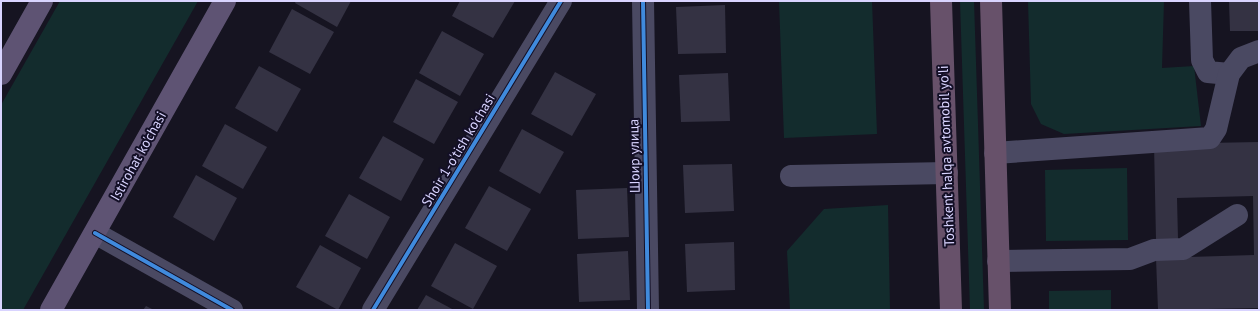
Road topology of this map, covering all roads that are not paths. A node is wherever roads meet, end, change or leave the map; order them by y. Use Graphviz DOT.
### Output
graph roads {
  1 [pos="42,1"];
  2 [pos="225,1"];
  3 [pos="562,1"];
  4 [pos="643,1"];
  5 [pos="941,1"];
  6 [pos="991,1"];
  7 [pos="1200,1"];
  8 [pos="1259,51"];
  9 [pos="1,74"];
  10 [pos="1229,74"];
  11 [pos="995,153"];
  12 [pos="947,173"];
  13 [pos="791,176"];
  14 [pos="1237,215"];
  15 [pos="95,233"];
  16 [pos="998,261"];
  17 [pos="51,310"];
  18 [pos="232,310"];
  19 [pos="372,310"];
  20 [pos="648,310"];
  21 [pos="951,310"];
  22 [pos="1000,310"];
  1 -- 9 [label="main road"];
  2 -- 15 [label="main road, Istirohat ko'chasi"];
  3 -- 19 [label="street, Shoir 1-o'tish ko'chasi"];
  4 -- 20 [label="street, Шоир улица"];
  5 -- 12 [label="highway, Toshkent halqa avtomobil yo'li"];
  6 -- 11 [label="highway"];
  7 -- 10 [label="street"];
  8 -- 10 [label="street"];
  10 -- 11 [label="street"];
  11 -- 16 [label="highway"];
  12 -- 13 [label="street"];
  12 -- 21 [label="highway, Toshkent halqa avtomobil yo'li"];
  14 -- 16 [label="street"];
  15 -- 17 [label="main road, Istirohat ko'chasi"];
  15 -- 18 [label="street"];
  16 -- 22 [label="highway"];
}
